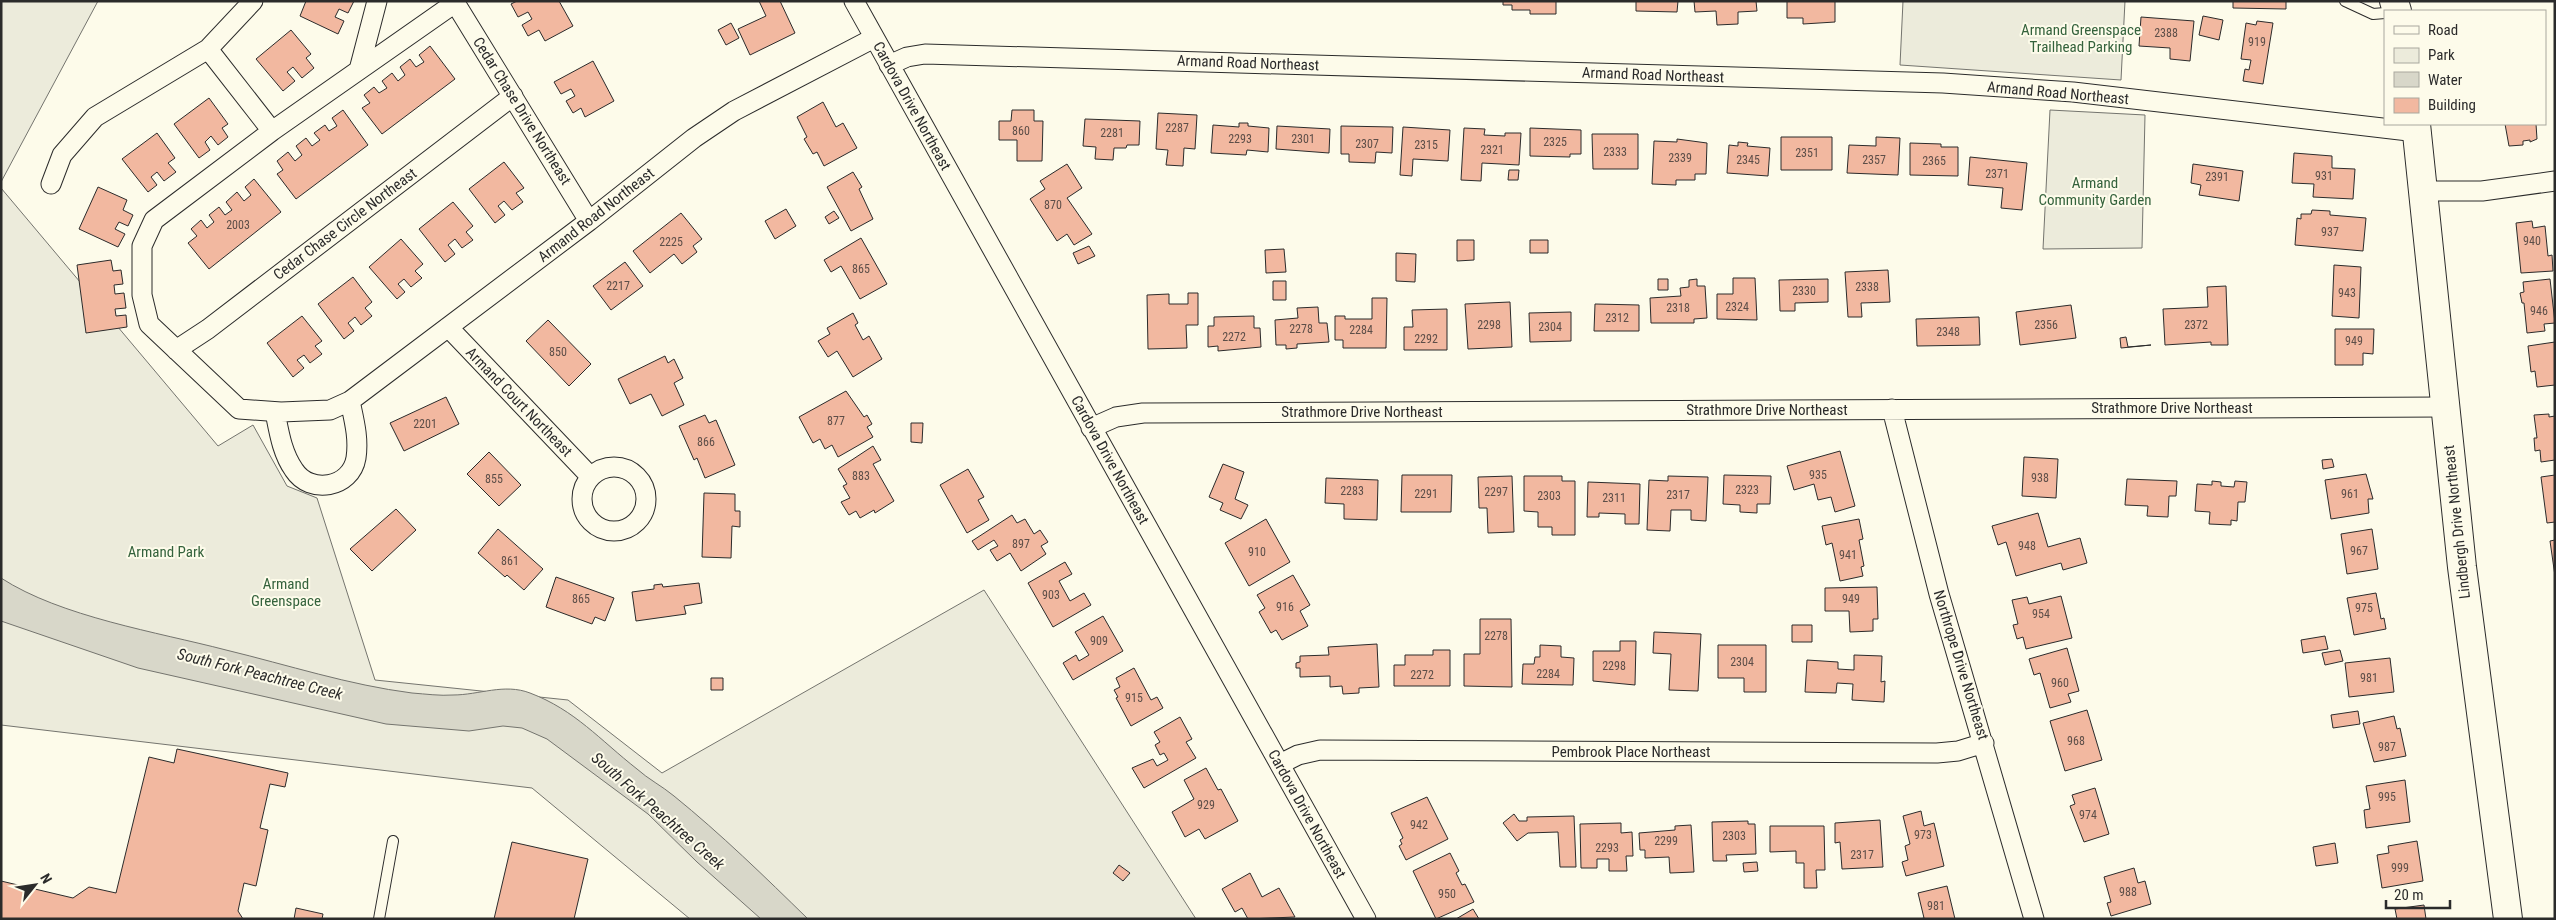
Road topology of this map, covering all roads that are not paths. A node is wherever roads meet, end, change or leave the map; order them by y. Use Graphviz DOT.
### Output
graph roads {
  1 [pos="253,1"];
  2 [pos="377,1"];
  3 [pos="854,1"];
  4 [pos="2345,1"];
  5 [pos="455,2"];
  6 [pos="2384,13"];
  7 [pos="874,38"];
  8 [pos="208,49"];
  9 [pos="889,65"];
  10 [pos="359,70"];
  11 [pos="512,96"];
  12 [pos="2384,125"];
  13 [pos="2388,125"];
  14 [pos="2417,128"];
  15 [pos="272,131"];
  16 [pos="2555,181"];
  17 [pos="51,184"];
  18 [pos="2422,191"];
  19 [pos="589,221"];
  20 [pos="448,328"];
  21 [pos="176,350"];
  22 [pos="350,401"];
  23 [pos="2445,407"];
  24 [pos="1892,409"];
  25 [pos="275,412"];
  26 [pos="1091,428"];
  27 [pos="590,476"];
  28 [pos="1984,743"];
  29 [pos="1280,764"];
  30 [pos="393,841"];
  31 [pos="378,919"];
  32 [pos="1366,919"];
  33 [pos="2034,919"];
  34 [pos="2508,919"];
  1 -- 8 [label="street"];
  2 -- 10 [label="street"];
  3 -- 7 [label="street, Cardova Drive Northeast"];
  4 -- 6 [label="lane"];
  5 -- 10 [label="street"];
  5 -- 11 [label="street, Cedar Chase Drive Northeast"];
  7 -- 9 [label="street, Cardova Drive Northeast"];
  7 -- 19 [label="street, Armand Road Northeast"];
  8 -- 15 [label="street"];
  8 -- 17 [label="street"];
  9 -- 12 [label="street, Armand Road Northeast"];
  9 -- 26 [label="street, Cardova Drive Northeast"];
  10 -- 15 [label="street"];
  11 -- 19 [label="street, Cedar Chase Drive Northeast"];
  11 -- 21 [label="street, Cedar Chase Circle Northeast"];
  13 -- 14 [label="street, Armand Road Northeast"];
  14 -- 18 [label="main road, Lindbergh Drive Northeast"];
  15 -- 21 [label="street"];
  16 -- 18 [label="street"];
  18 -- 23 [label="main road, Lindbergh Drive Northeast"];
  19 -- 20 [label="street, Armand Road Northeast"];
  20 -- 22 [label="street, Armand Road Northeast"];
  20 -- 27 [label="street, Armand Court Northeast"];
  21 -- 25 [label="street"];
  22 -- 25 [label="street, Armand Road Northeast"];
  22 -- 25 [label="street"];
  23 -- 24 [label="street, Strathmore Drive Northeast"];
  23 -- 34 [label="main road, Lindbergh Drive Northeast"];
  24 -- 26 [label="street, Strathmore Drive Northeast"];
  24 -- 28 [label="street, Northrope Drive Northeast"];
  26 -- 29 [label="street, Cardova Drive Northeast"];
  28 -- 29 [label="street, Pembrook Place Northeast"];
  28 -- 33 [label="street, Northrope Drive Northeast"];
  29 -- 32 [label="street, Cardova Drive Northeast"];
  30 -- 31 [label="lane"];
}
